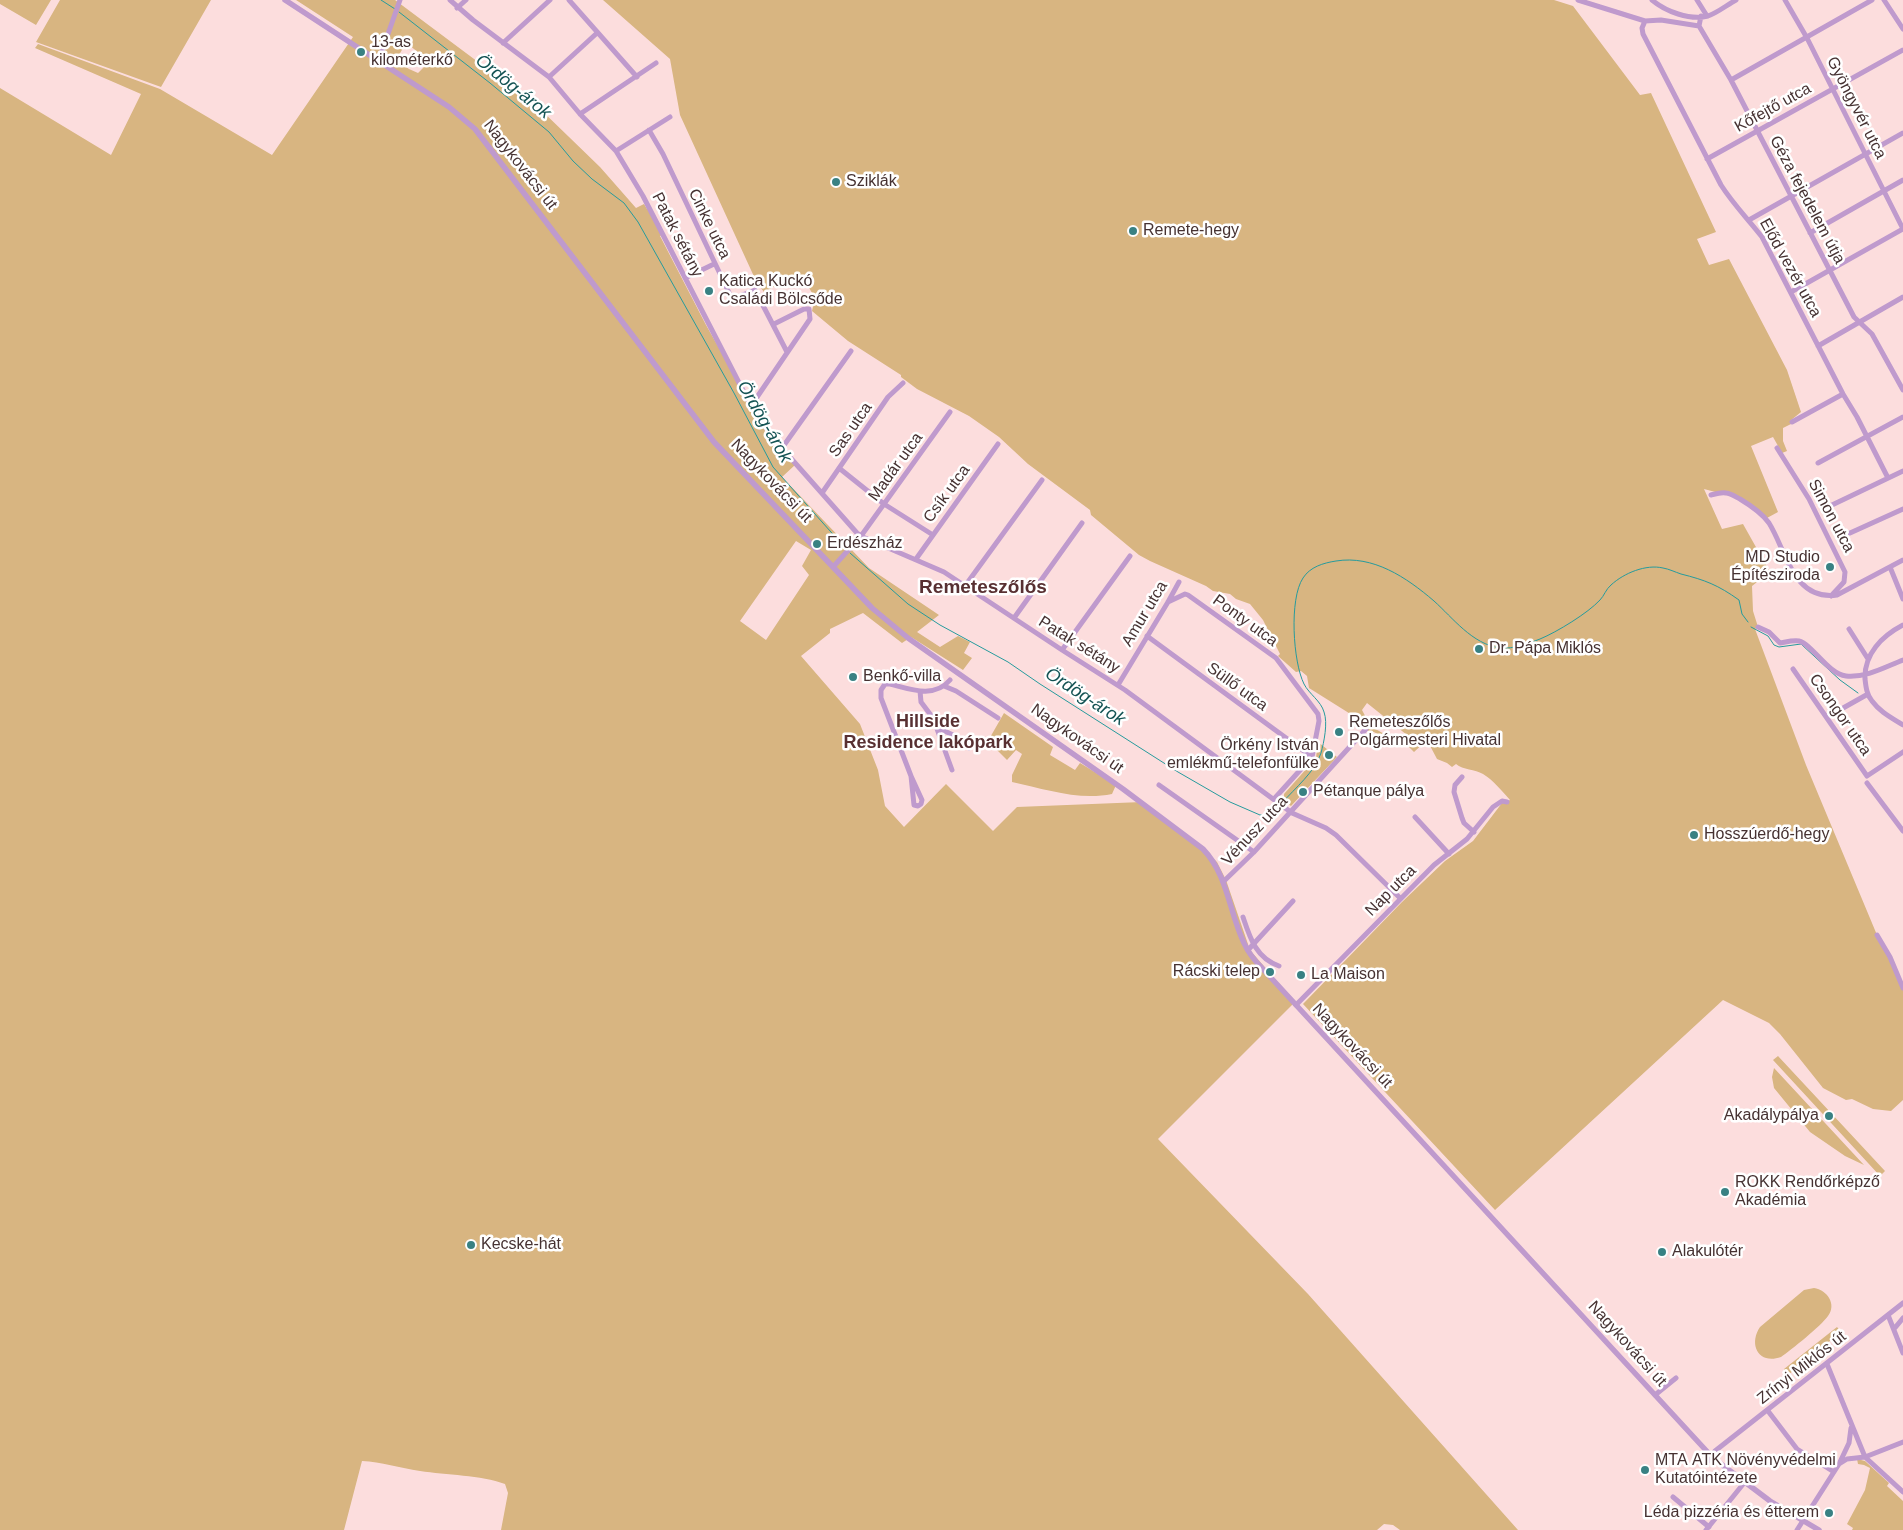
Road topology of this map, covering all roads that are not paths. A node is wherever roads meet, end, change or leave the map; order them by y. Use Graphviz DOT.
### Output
graph roads {
  1 [pos="285,0"];
  2 [pos="450,0"];
  3 [pos="466,0"];
  4 [pos="550,0"];
  5 [pos="569,0"];
  6 [pos="1578,0"];
  7 [pos="1652,0"];
  8 [pos="1697,0"];
  9 [pos="1736,0"];
  10 [pos="1785,0"];
  11 [pos="1872,0"];
  12 [pos="1884,0"];
  13 [pos="399,1"];
  14 [pos="457,8"];
  15 [pos="1701,16"];
  16 [pos="1707,16"];
  17 [pos="1645,21"];
  18 [pos="1699,26"];
  19 [pos="1903,30"];
  20 [pos="597,33"];
  21 [pos="1807,38"];
  22 [pos="503,43"];
  23 [pos="1903,50"];
  24 [pos="377,60"];
  25 [pos="656,63"];
  26 [pos="549,77"];
  27 [pos="637,77"];
  28 [pos="1731,80"];
  29 [pos="1832,89"];
  30 [pos="580,114"];
  31 [pos="670,117"];
  32 [pos="649,130"];
  33 [pos="1756,131"];
  34 [pos="1903,133"];
  35 [pos="616,151"];
  36 [pos="1865,155"];
  37 [pos="1708,159"];
  38 [pos="1903,180"];
  39 [pos="1884,191"];
  40 [pos="1792,197"];
  41 [pos="1749,220"];
  42 [pos="1903,229"];
  43 [pos="1810,232"];
  44 [pos="714,264"];
  45 [pos="1830,270"];
  46 [pos="685,278"];
  47 [pos="1791,292"];
  48 [pos="1903,298"];
  49 [pos="1859,322"];
  50 [pos="774,324"];
  51 [pos="1818,346"];
  52 [pos="851,351"];
  53 [pos="787,352"];
  54 [pos="903,383"];
  55 [pos="1903,389"];
  56 [pos="1843,394"];
  57 [pos="751,406"];
  58 [pos="950,412"];
  59 [pos="1903,417"];
  60 [pos="1792,422"];
  61 [pos="1867,437"];
  62 [pos="998,444"];
  63 [pos="782,448"];
  64 [pos="1777,448"];
  65 [pos="1818,463"];
  66 [pos="839,468"];
  67 [pos="1903,471"];
  68 [pos="1888,478"];
  69 [pos="1042,480"];
  70 [pos="822,493"];
  71 [pos="1710,495"];
  72 [pos="884,504"];
  73 [pos="1832,505"];
  74 [pos="1903,509"];
  75 [pos="1082,523"];
  76 [pos="1850,534"];
  77 [pos="932,535"];
  78 [pos="861,536"];
  79 [pos="1130,556"];
  80 [pos="916,559"];
  81 [pos="1903,560"];
  82 [pos="1890,566"];
  83 [pos="833,567"];
  84 [pos="1179,582"];
  85 [pos="965,586"];
  86 [pos="1831,596"];
  87 [pos="1903,599"];
  88 [pos="1168,602"];
  89 [pos="1014,618"];
  90 [pos="1903,625"];
  91 [pos="1758,627"];
  92 [pos="1850,629"];
  93 [pos="1147,636"];
  94 [pos="1062,650"];
  95 [pos="1868,659"];
  96 [pos="1903,660"];
  97 [pos="1793,669"];
  98 [pos="1865,674"];
  99 [pos="950,680"];
  100 [pos="1118,685"];
  101 [pos="944,686"];
  102 [pos="920,691"];
  103 [pos="1868,694"];
  104 [pos="1836,712"];
  105 [pos="998,718"];
  106 [pos="1902,724"];
  107 [pos="936,727"];
  108 [pos="1366,729"];
  109 [pos="970,748"];
  110 [pos="1903,752"];
  111 [pos="1312,757"];
  112 [pos="952,770"];
  113 [pos="911,776"];
  114 [pos="1462,777"];
  115 [pos="1867,784"];
  116 [pos="1159,786"];
  117 [pos="1274,799"];
  118 [pos="1507,802"];
  119 [pos="1289,811"];
  120 [pos="1415,817"];
  121 [pos="1903,831"];
  122 [pos="1474,832"];
  123 [pos="1254,852"];
  124 [pos="1449,854"];
  125 [pos="1223,882"];
  126 [pos="1400,898"];
  127 [pos="1293,901"];
  128 [pos="1243,917"];
  129 [pos="1877,935"];
  130 [pos="1253,945"];
  131 [pos="1248,950"];
  132 [pos="1279,966"];
  133 [pos="1903,988"];
  134 [pos="1296,1005"];
  135 [pos="1903,1303"];
  136 [pos="1888,1315"];
  137 [pos="1903,1318"];
  138 [pos="1894,1329"];
  139 [pos="1903,1354"];
  140 [pos="1827,1364"];
  141 [pos="1676,1378"];
  142 [pos="1655,1395"];
  143 [pos="1768,1410"];
  144 [pos="1851,1424"];
  145 [pos="1903,1442"];
  146 [pos="1712,1456"];
  147 [pos="1865,1457"];
  148 [pos="1839,1464"];
  149 [pos="1834,1472"];
  150 [pos="1744,1483"];
  151 [pos="1903,1492"];
  152 [pos="1673,1497"];
  153 [pos="1804,1519"];
  154 [pos="1707,1529"];
  155 [pos="1797,1530"];
  156 [pos="1819,1530"];
  1 -- 24 [label="street, Nagykovácsi út"];
  2 -- 14 [label="street, Patak sétány"];
  3 -- 14 [label="street"];
  4 -- 22 [label="street"];
  5 -- 20 [label="street"];
  6 -- 17 [label="street"];
  7 -- 15 [label="street"];
  8 -- 16 [label="street"];
  9 -- 16 [label="street"];
  10 -- 21 [label="street, Gyöngyvér utca"];
  11 -- 21 [label="street"];
  12 -- 19 [label="street"];
  13 -- 24 [label="street"];
  14 -- 22 [label="street, Patak sétány"];
  15 -- 16 [label="street"];
  15 -- 18 [label="street"];
  17 -- 18 [label="street"];
  17 -- 37 [label="street, Előd vezér utca"];
  18 -- 28 [label="street, Géza fejedelem útja"];
  20 -- 26 [label="street"];
  20 -- 27 [label="street"];
  21 -- 28 [label="street"];
  21 -- 29 [label="street, Gyöngyvér utca"];
  22 -- 26 [label="street, Patak sétány"];
  23 -- 29 [label="street, Kőfejtő utca"];
  24 -- 83 [label="street, Nagykovácsi út"];
  25 -- 27 [label="street"];
  26 -- 30 [label="street, Patak sétány"];
  27 -- 30 [label="street"];
  28 -- 33 [label="street, Géza fejedelem útja"];
  29 -- 33 [label="street, Kőfejtő utca"];
  29 -- 36 [label="street, Gyöngyvér utca"];
  30 -- 35 [label="street, Patak sétány"];
  31 -- 32 [label="street"];
  32 -- 35 [label="street"];
  32 -- 44 [label="street, Cinke utca"];
  33 -- 37 [label="street, Kőfejtő utca"];
  33 -- 40 [label="street, Géza fejedelem útja"];
  34 -- 36 [label="street"];
  35 -- 46 [label="street, Patak sétány"];
  36 -- 39 [label="street, Gyöngyvér utca"];
  36 -- 40 [label="street"];
  37 -- 41 [label="street, Előd vezér utca"];
  38 -- 39 [label="street"];
  39 -- 42 [label="street, Gyöngyvér utca"];
  39 -- 43 [label="street"];
  40 -- 41 [label="street"];
  40 -- 43 [label="street, Géza fejedelem útja"];
  41 -- 47 [label="street, Előd vezér utca"];
  42 -- 45 [label="street"];
  43 -- 45 [label="street, Géza fejedelem útja"];
  44 -- 46 [label="street"];
  44 -- 50 [label="street, Cinke utca"];
  45 -- 47 [label="street"];
  45 -- 49 [label="street, Géza fejedelem útja"];
  46 -- 57 [label="street, Patak sétány"];
  47 -- 51 [label="street, Előd vezér utca"];
  48 -- 49 [label="street"];
  49 -- 51 [label="street"];
  49 -- 55 [label="street, Géza fejedelem útja"];
  50 -- 53 [label="street, Cinke utca"];
  50 -- 53 [label="street"];
  51 -- 56 [label="street, Előd vezér utca"];
  52 -- 63 [label="street"];
  53 -- 57 [label="street"];
  54 -- 66 [label="street, Sas utca"];
  56 -- 60 [label="street"];
  56 -- 61 [label="street, Előd vezér utca"];
  57 -- 63 [label="street, Patak sétány"];
  58 -- 72 [label="street, Madár utca"];
  59 -- 61 [label="street"];
  61 -- 65 [label="street"];
  61 -- 68 [label="street, Előd vezér utca"];
  62 -- 77 [label="street, Csík utca"];
  63 -- 70 [label="street, Patak sétány"];
  64 -- 86 [label="street, Simon utca"];
  66 -- 70 [label="street, Sas utca"];
  66 -- 72 [label="street"];
  67 -- 68 [label="street"];
  68 -- 73 [label="street"];
  69 -- 85 [label="street"];
  70 -- 78 [label="street, Patak sétány"];
  71 -- 86 [label="street"];
  72 -- 77 [label="street"];
  72 -- 78 [label="street, Madár utca"];
  74 -- 76 [label="street"];
  75 -- 89 [label="street"];
  77 -- 80 [label="street, Csík utca"];
  78 -- 80 [label="street, Patak sétány"];
  78 -- 83 [label="street, Madár utca"];
  79 -- 94 [label="street"];
  80 -- 85 [label="street, Patak sétány"];
  81 -- 82 [label="street"];
  82 -- 86 [label="street"];
  82 -- 87 [label="street"];
  83 -- 125 [label="street, Nagykovácsi út"];
  84 -- 88 [label="street, Amur utca"];
  85 -- 89 [label="street, Patak sétány"];
  88 -- 93 [label="street, Amur utca"];
  88 -- 111 [label="street, Ponty utca"];
  89 -- 94 [label="street, Patak sétány"];
  90 -- 95 [label="street"];
  91 -- 98 [label="street"];
  92 -- 95 [label="street"];
  93 -- 100 [label="street, Amur utca"];
  93 -- 111 [label="street, Süllő utca"];
  94 -- 100 [label="street, Patak sétány"];
  95 -- 98 [label="street"];
  96 -- 98 [label="street"];
  97 -- 110 [label="street, Csongor utca"];
  98 -- 103 [label="street"];
  99 -- 101 [label="street"];
  100 -- 117 [label="street, Patak sétány"];
  101 -- 102 [label="street"];
  101 -- 105 [label="street"];
  102 -- 107 [label="street"];
  102 -- 113 [label="street"];
  103 -- 104 [label="street"];
  103 -- 106 [label="street"];
  107 -- 109 [label="street"];
  107 -- 112 [label="street"];
  108 -- 119 [label="street, Vénusz utca"];
  111 -- 117 [label="street"];
  113 -- 113 [label="street"];
  114 -- 122 [label="street"];
  115 -- 121 [label="street"];
  116 -- 123 [label="street"];
  117 -- 119 [label="street, Patak sétány"];
  118 -- 122 [label="street, Nap utca"];
  119 -- 123 [label="street, Vénusz utca"];
  119 -- 126 [label="street, Patak sétány"];
  120 -- 124 [label="street"];
  122 -- 124 [label="street, Nap utca"];
  123 -- 125 [label="street, Vénusz utca"];
  124 -- 126 [label="street, Nap utca"];
  125 -- 131 [label="street, Nagykovácsi út"];
  126 -- 134 [label="street, Nap utca"];
  127 -- 130 [label="street"];
  128 -- 130 [label="street"];
  129 -- 133 [label="street"];
  130 -- 131 [label="street"];
  130 -- 132 [label="street"];
  131 -- 134 [label="street, Nagykovácsi út"];
  134 -- 142 [label="street, Nagykovácsi út"];
  135 -- 136 [label="street, Zrínyi Miklós út"];
  136 -- 138 [label="street"];
  136 -- 140 [label="street, Zrínyi Miklós út"];
  137 -- 138 [label="street"];
  138 -- 139 [label="street"];
  140 -- 143 [label="street, Zrínyi Miklós út"];
  140 -- 144 [label="street"];
  141 -- 142 [label="street"];
  142 -- 146 [label="street, Nagykovácsi út"];
  143 -- 146 [label="street, Zrínyi Miklós út"];
  143 -- 149 [label="street"];
  144 -- 147 [label="street"];
  144 -- 148 [label="street"];
  145 -- 147 [label="street"];
  146 -- 150 [label="street, Nagykovácsi út"];
  147 -- 148 [label="street"];
  147 -- 151 [label="street"];
  148 -- 149 [label="street"];
  149 -- 153 [label="street"];
  150 -- 153 [label="street, Nagykovácsi út"];
  150 -- 154 [label="street"];
  152 -- 154 [label="street"];
  153 -- 155 [label="street"];
  153 -- 156 [label="street, Nagykovácsi út"];
}
